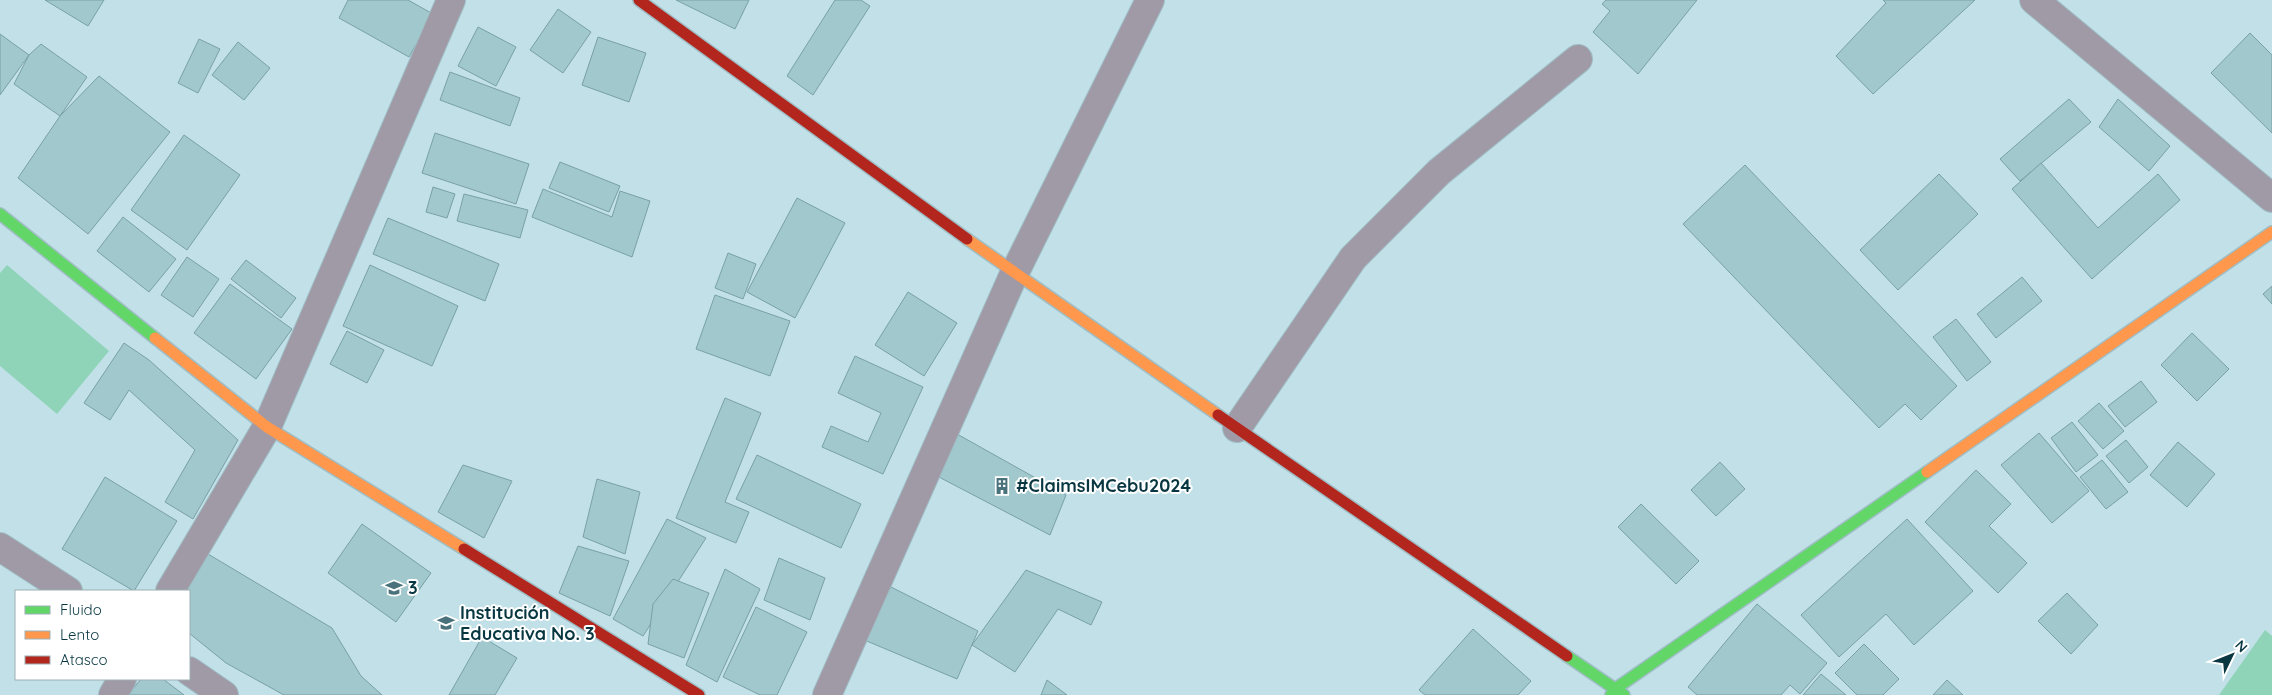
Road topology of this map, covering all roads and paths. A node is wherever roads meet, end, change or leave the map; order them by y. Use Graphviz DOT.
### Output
graph roads {
  1 [pos="451,0"];
  2 [pos="640,0"];
  3 [pos="1150,0"];
  4 [pos="2034,0"];
  5 [pos="1578,59"];
  6 [pos="2272,198"];
  7 [pos="0,214"];
  8 [pos="2272,232"];
  9 [pos="1014,274"];
  10 [pos="267,427"];
  11 [pos="1237,428"];
  12 [pos="0,547"];
  13 [pos="66,590"];
  14 [pos="171,590"];
  15 [pos="190,672"];
  16 [pos="121,680"];
  17 [pos="1617,693"];
  18 [pos="113,695"];
  19 [pos="224,695"];
  20 [pos="699,695"];
  21 [pos="826,695"];
  1 -- 10 [label="street"];
  2 -- 9 [label="street"];
  3 -- 9 [label="street"];
  4 -- 6 [label="street"];
  5 -- 11 [label="street"];
  7 -- 10 [label="street"];
  8 -- 17 [label="street"];
  9 -- 11 [label="street"];
  9 -- 21 [label="street"];
  10 -- 14 [label="street"];
  10 -- 20 [label="street"];
  11 -- 17 [label="street"];
  12 -- 13 [label="street"];
  15 -- 19 [label="street"];
  16 -- 18 [label="street"];
}
